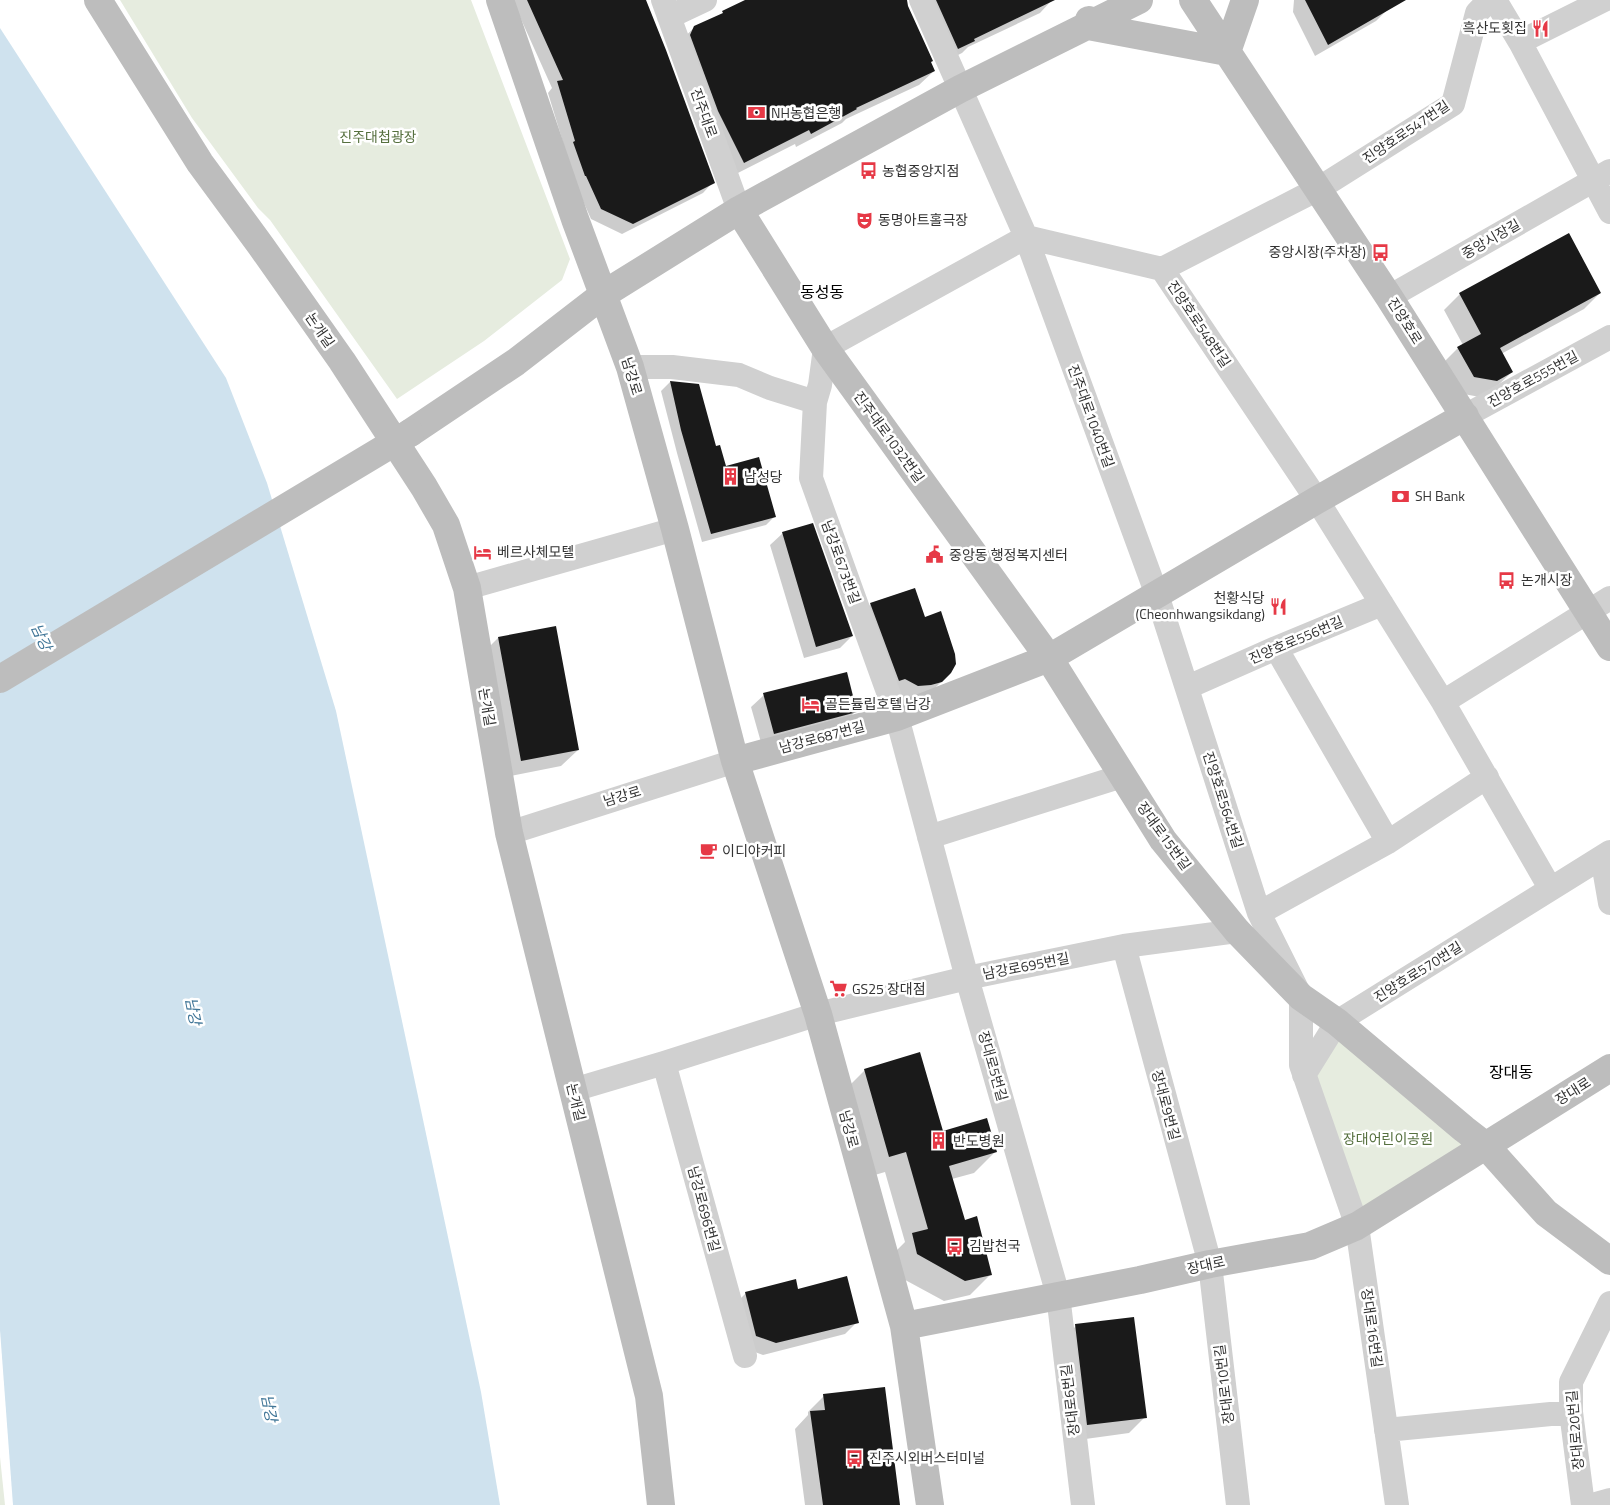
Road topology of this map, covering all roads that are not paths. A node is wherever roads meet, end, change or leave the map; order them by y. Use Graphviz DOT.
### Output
graph roads {
  1 [pos="98,0"];
  2 [pos="500,0"];
  3 [pos="705,0"];
  4 [pos="921,0"];
  5 [pos="1096,0"];
  6 [pos="1139,0"];
  7 [pos="1193,0"];
  8 [pos="1246,0"];
  9 [pos="1489,0"];
  10 [pos="1494,0"];
  11 [pos="1604,0"];
  12 [pos="666,8"];
  13 [pos="1088,26"];
  14 [pos="1520,42"];
  15 [pos="1227,52"];
  16 [pos="960,88"];
  17 [pos="1602,176"];
  18 [pos="1318,189"];
  19 [pos="739,210"];
  20 [pos="1610,212"];
  21 [pos="1026,237"];
  22 [pos="1162,269"];
  23 [pos="604,294"];
  24 [pos="1389,296"];
  25 [pos="1607,345"];
  26 [pos="825,348"];
  27 [pos="630,367"];
  28 [pos="815,402"];
  29 [pos="1465,416"];
  30 [pos="1317,500"];
  31 [pos="675,530"];
  32 [pos="467,588"];
  33 [pos="1157,595"];
  34 [pos="1382,604"];
  35 [pos="1599,605"];
  36 [pos="1610,647"];
  37 [pos="1276,648"];
  38 [pos="1048,658"];
  39 [pos="0,679"];
  40 [pos="1188,687"];
  41 [pos="1443,702"];
  42 [pos="897,717"];
  43 [pos="735,761"];
  44 [pos="1122,776"];
  45 [pos="1487,777"];
  46 [pos="509,832"];
  47 [pos="929,837"];
  48 [pos="1388,842"];
  49 [pos="1606,855"];
  50 [pos="1550,888"];
  51 [pos="1610,904"];
  52 [pos="1259,913"];
  53 [pos="1237,930"];
  54 [pos="1124,946"];
  55 [pos="967,978"];
  56 [pos="1301,997"];
  57 [pos="818,1014"];
  58 [pos="1337,1022"];
  59 [pos="664,1063"];
  60 [pos="1610,1068"];
  61 [pos="1304,1074"];
  62 [pos="573,1090"];
  63 [pos="1486,1146"];
  64 [pos="1357,1226"];
  65 [pos="1610,1260"];
  66 [pos="1210,1264"];
  67 [pos="1058,1295"];
  68 [pos="1610,1303"];
  69 [pos="904,1326"];
  70 [pos="745,1356"];
  71 [pos="1570,1412"];
  72 [pos="1386,1430"];
  73 [pos="1610,1500"];
  74 [pos="661,1505"];
  75 [pos="930,1505"];
  76 [pos="1083,1505"];
  77 [pos="1238,1505"];
  78 [pos="1396,1505"];
  79 [pos="1583,1505"];
  80 [pos="1592,1505"];
  1 -- 32 [label="street, 논개길"];
  2 -- 23 [label="street, 남강로"];
  3 -- 12 [label="street"];
  4 -- 16 [label="street, 진주대로1040번길"];
  5 -- 13 [label="street"];
  6 -- 13 [label="street"];
  7 -- 15 [label="street, 진양호로"];
  8 -- 15 [label="street"];
  9 -- 18 [label="street, 진양호로547번길"];
  10 -- 14 [label="street"];
  11 -- 14 [label="street"];
  12 -- 19 [label="street, 진주대로"];
  13 -- 15 [label="street"];
  13 -- 16 [label="street"];
  14 -- 17 [label="street"];
  15 -- 18 [label="street, 진양호로"];
  16 -- 19 [label="street"];
  16 -- 21 [label="street, 진주대로1040번길"];
  17 -- 20 [label="street"];
  17 -- 24 [label="street, 중앙시장길"];
  18 -- 22 [label="street, 진양호로548번길"];
  18 -- 24 [label="street, 진양호로"];
  19 -- 23 [label="street"];
  19 -- 26 [label="street, 진주대로1032번길"];
  21 -- 22 [label="street"];
  21 -- 26 [label="street"];
  21 -- 33 [label="street, 진주대로1040번길"];
  22 -- 30 [label="street, 진양호로548번길"];
  23 -- 27 [label="street, 남강로"];
  23 -- 39 [label="street, bridge"];
  24 -- 29 [label="street, 진양호로"];
  25 -- 29 [label="street, 진양호로555번길"];
  26 -- 28 [label="street, 남강로673번길"];
  26 -- 38 [label="street, 진주대로1032번길"];
  27 -- 28 [label="street"];
  27 -- 31 [label="street, 남강로"];
  28 -- 42 [label="street, 남강로673번길"];
  29 -- 30 [label="street"];
  29 -- 35 [label="street, 진양호로"];
  30 -- 33 [label="street"];
  30 -- 34 [label="street"];
  31 -- 32 [label="street"];
  31 -- 43 [label="street, 남강로"];
  32 -- 46 [label="street, 논개길"];
  33 -- 38 [label="street"];
  33 -- 40 [label="street"];
  34 -- 37 [label="street, 진양호로556번길"];
  34 -- 41 [label="street"];
  35 -- 36 [label="street, 진양호로"];
  35 -- 41 [label="street"];
  37 -- 40 [label="street, 진양호로556번길"];
  37 -- 48 [label="street"];
  38 -- 42 [label="street, 남강로687번길"];
  38 -- 44 [label="street, 장대로15번길"];
  40 -- 52 [label="street, 진양호로564번길"];
  41 -- 45 [label="street"];
  42 -- 43 [label="street, 남강로687번길"];
  42 -- 47 [label="street, 장대로5번길"];
  43 -- 46 [label="street, 남강로"];
  43 -- 57 [label="street, 남강로"];
  44 -- 47 [label="street"];
  44 -- 53 [label="street, 장대로15번길"];
  45 -- 48 [label="street"];
  45 -- 50 [label="street"];
  46 -- 62 [label="street, 논개길"];
  47 -- 55 [label="street, 장대로5번길"];
  48 -- 52 [label="street"];
  49 -- 50 [label="street, 진양호로570번길"];
  49 -- 51 [label="street"];
  50 -- 58 [label="street, 진양호로570번길"];
  52 -- 56 [label="street, 진양호로564번길"];
  53 -- 54 [label="street, 남강로695번길"];
  53 -- 56 [label="street, 장대로15번길"];
  54 -- 55 [label="street, 남강로695번길"];
  54 -- 66 [label="street, 장대로9번길"];
  55 -- 57 [label="street, 남강로695번길"];
  55 -- 67 [label="street, 장대로5번길"];
  56 -- 58 [label="street, 장대로15번길"];
  56 -- 61 [label="street"];
  57 -- 59 [label="street"];
  57 -- 69 [label="street, 남강로"];
  58 -- 61 [label="street, 진양호로570번길"];
  58 -- 63 [label="street"];
  59 -- 62 [label="street"];
  59 -- 70 [label="street, 남강로696번길"];
  60 -- 63 [label="street, 장대로"];
  61 -- 64 [label="street"];
  62 -- 74 [label="street, 논개길"];
  63 -- 64 [label="street, 장대로"];
  63 -- 65 [label="street"];
  64 -- 66 [label="street, 장대로"];
  64 -- 72 [label="street, 장대로16번길"];
  66 -- 67 [label="street, 장대로"];
  66 -- 77 [label="street, 장대로10번길"];
  67 -- 69 [label="street, 장대로"];
  67 -- 76 [label="street, 장대로6번길"];
  68 -- 71 [label="street, 장대로20번길"];
  69 -- 75 [label="street, 남강로"];
  71 -- 72 [label="street"];
  71 -- 79 [label="street, 장대로20번길"];
  72 -- 78 [label="street, 장대로16번길"];
  73 -- 80 [label="street"];
}
